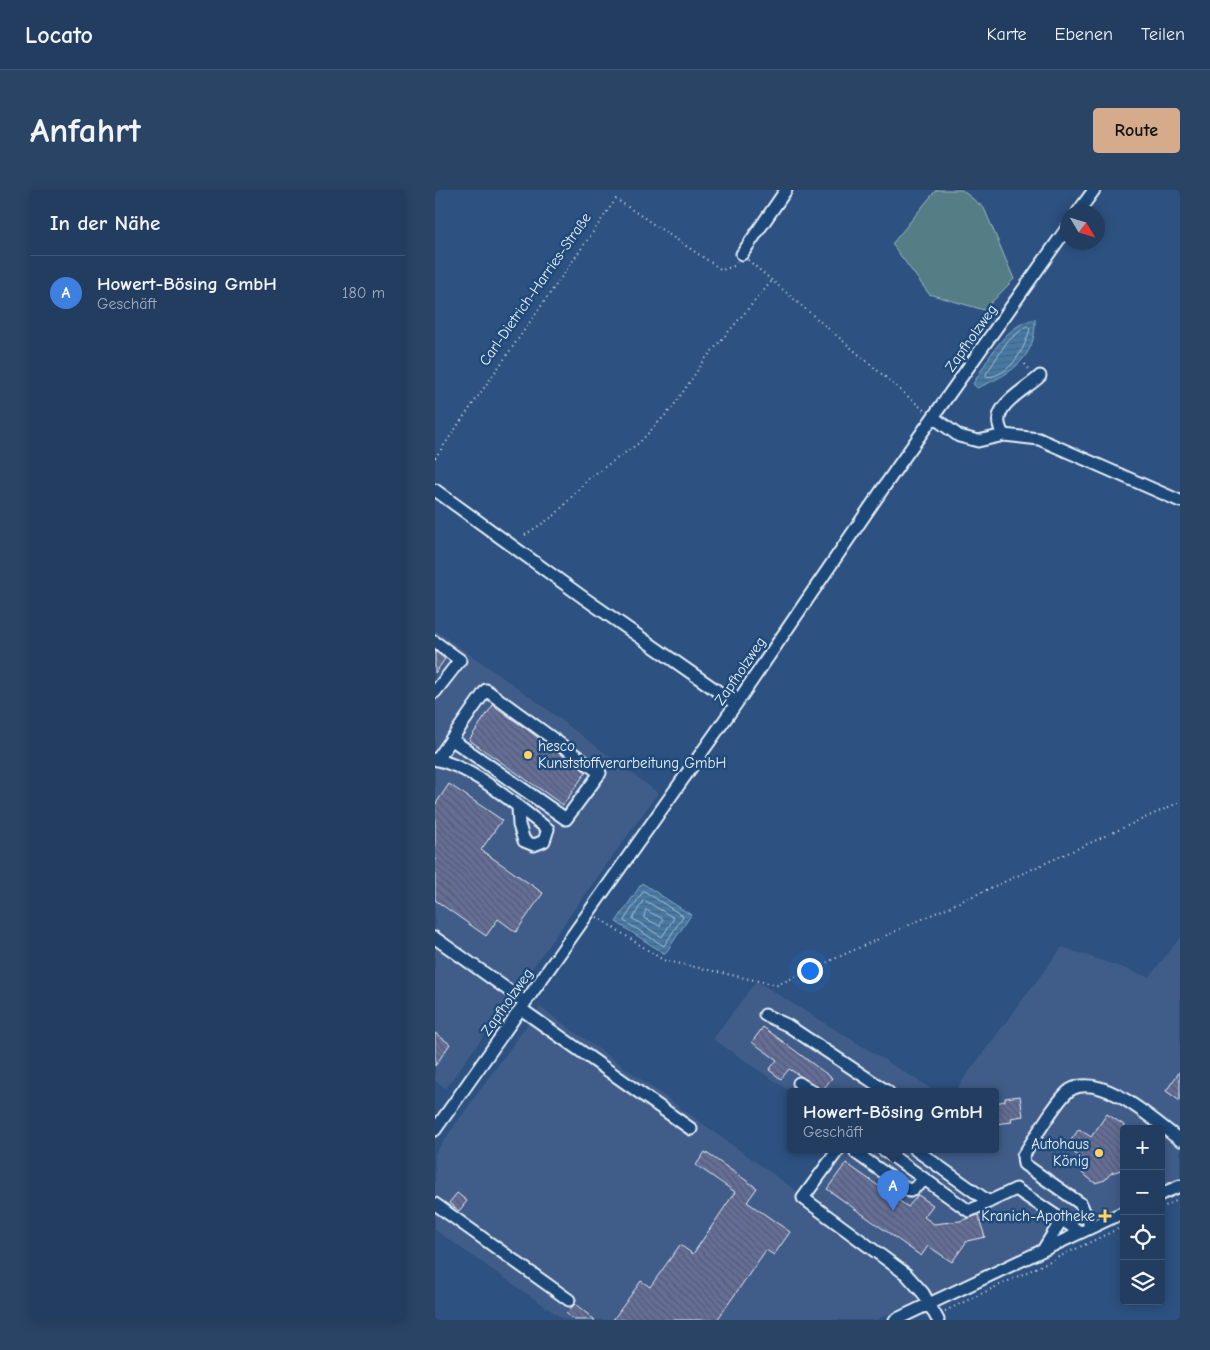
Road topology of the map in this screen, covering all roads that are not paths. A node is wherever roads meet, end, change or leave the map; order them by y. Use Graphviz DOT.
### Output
graph roads {
  1 [pos="786,190"];
  2 [pos="1094,190"];
  3 [pos="1083,205"];
  4 [pos="1060,238"];
  5 [pos="742,254"];
  6 [pos="1040,376"];
  7 [pos="933,417"];
  8 [pos="1004,435"];
  9 [pos="435,490"];
  10 [pos="1180,501"];
  11 [pos="435,642"];
  12 [pos="435,693"];
  13 [pos="736,704"];
  14 [pos="451,739"];
  15 [pos="436,759"];
  16 [pos="518,807"];
  17 [pos="557,813"];
  18 [pos="547,828"];
  19 [pos="435,938"];
  20 [pos="523,1005"];
  21 [pos="765,1015"];
  22 [pos="799,1083"];
  23 [pos="807,1088"];
  24 [pos="882,1088"];
  25 [pos="691,1129"];
  26 [pos="435,1130"];
  27 [pos="1180,1140"];
  28 [pos="836,1153"];
  29 [pos="856,1153"];
  30 [pos="888,1153"];
  31 [pos="919,1153"];
  32 [pos="925,1180"];
  33 [pos="1180,1186"];
  34 [pos="1165,1192"];
  35 [pos="989,1202"];
  36 [pos="435,1204"];
  37 [pos="1120,1214"];
  38 [pos="1062,1219"];
  39 [pos="1091,1227"];
  40 [pos="1080,1232"];
  41 [pos="1043,1250"];
  42 [pos="569,1300"];
  43 [pos="930,1305"];
  44 [pos="937,1318"];
  45 [pos="895,1320"];
  1 -- 5 [label="street"];
  2 -- 3 [label="street"];
  4 -- 7 [label="street, Zapfholzweg"];
  6 -- 8 [label="street"];
  7 -- 8 [label="street"];
  7 -- 13 [label="street, Zapfholzweg"];
  8 -- 10 [label="street"];
  9 -- 13 [label="street"];
  11 -- 12 [label="street"];
  13 -- 20 [label="street, Zapfholzweg"];
  14 -- 15 [label="street"];
  14 -- 17 [label="street"];
  14 -- 17 [label="street"];
  15 -- 16 [label="street"];
  16 -- 18 [label="street"];
  16 -- 18 [label="street"];
  17 -- 18 [label="street"];
  19 -- 20 [label="street"];
  20 -- 25 [label="street"];
  20 -- 26 [label="street, Zapfholzweg"];
  21 -- 24 [label="street"];
  22 -- 23 [label="street"];
  27 -- 39 [label="street"];
  28 -- 43 [label="street"];
  29 -- 32 [label="street"];
  30 -- 32 [label="street"];
  31 -- 35 [label="street"];
  32 -- 35 [label="street"];
  33 -- 34 [label="street"];
  35 -- 38 [label="street"];
  36 -- 42 [label="street"];
  37 -- 39 [label="street"];
  38 -- 40 [label="street"];
  38 -- 41 [label="street"];
  39 -- 40 [label="street"];
  40 -- 41 [label="street"];
  41 -- 43 [label="street"];
  43 -- 44 [label="street"];
  43 -- 45 [label="street"];
}
